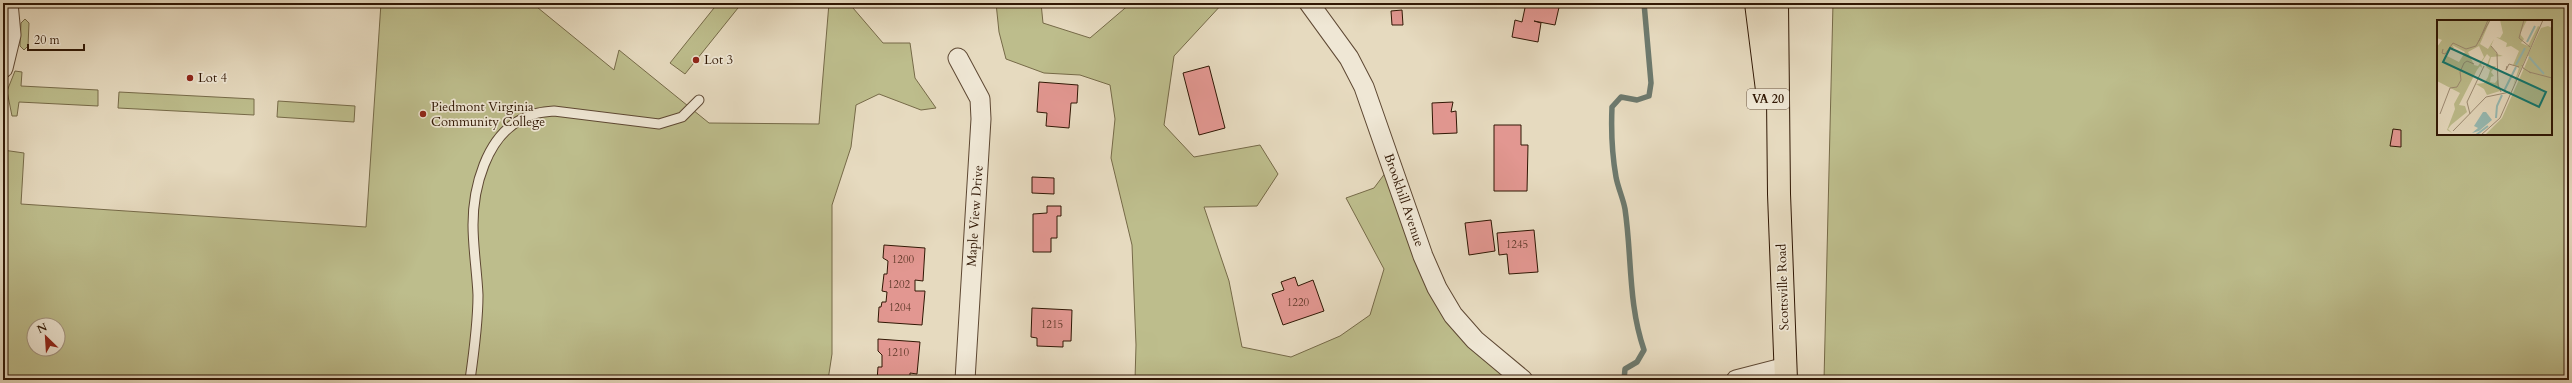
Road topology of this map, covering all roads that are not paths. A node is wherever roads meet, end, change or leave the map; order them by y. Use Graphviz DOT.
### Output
graph roads {
  1 [pos="8,3"];
  2 [pos="1308,3"];
  3 [pos="1756,3"];
  4 [pos="1777,3"];
  5 [pos="958,58"];
  6 [pos="3,68"];
  7 [pos="699,100"];
  8 [pos="1779,194"];
  9 [pos="1786,373"];
  10 [pos="470,380"];
  11 [pos="965,380"];
  12 [pos="1523,380"];
  13 [pos="1736,380"];
  1 -- 6 [label="street"];
  2 -- 12 [label="street, Brookhill Avenue"];
  3 -- 8 [label="highway, Scottsville Road / VA 20"];
  4 -- 8 [label="highway, Scottsville Road / VA 20"];
  5 -- 11 [label="street, Maple View Drive"];
  7 -- 10 [label="lane"];
  8 -- 9 [label="highway, Scottsville Road / VA 20"];
  9 -- 13 [label="street"];
}
